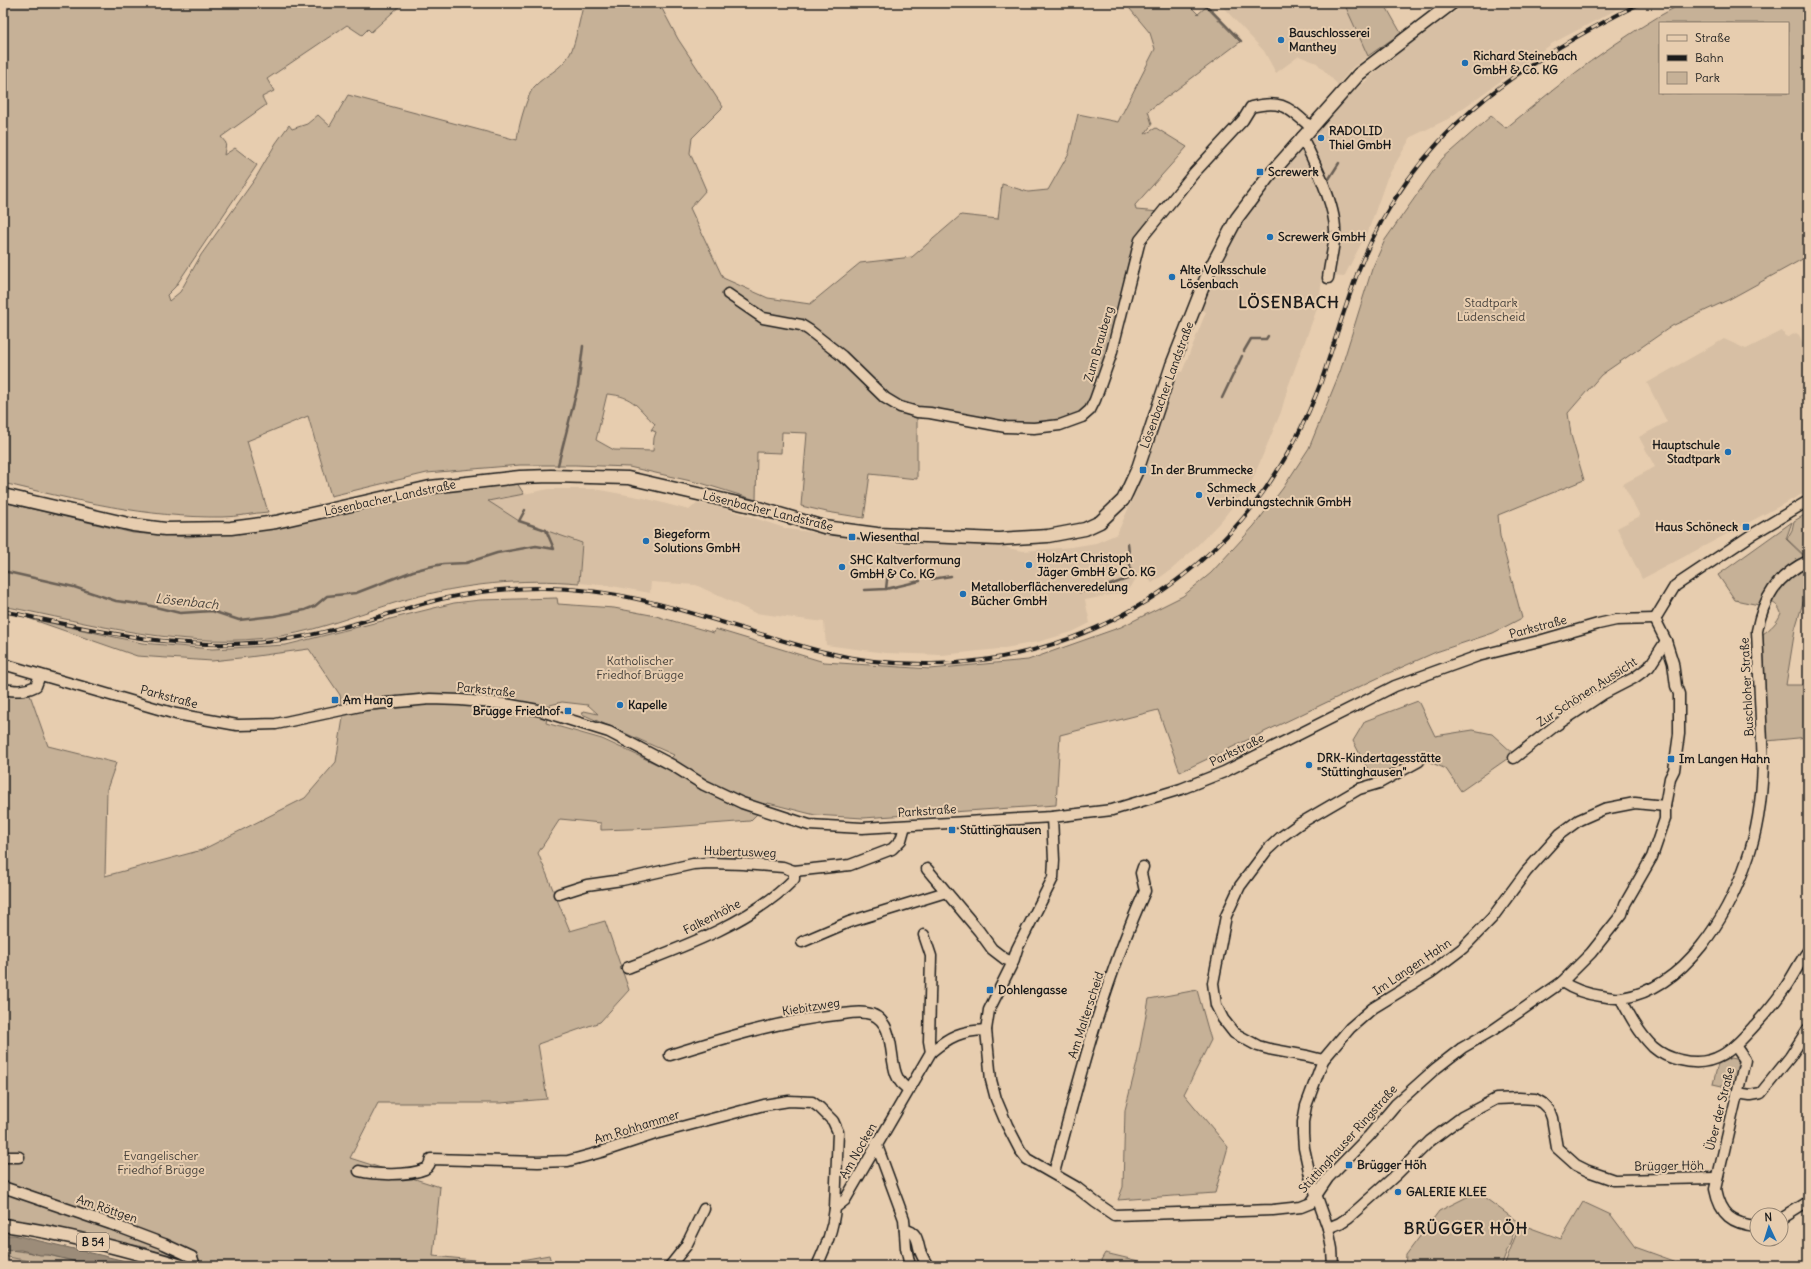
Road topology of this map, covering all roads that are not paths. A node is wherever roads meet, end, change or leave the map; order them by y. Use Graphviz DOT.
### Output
graph roads {
  1 [pos="1452,3"];
  2 [pos="1311,127"];
  3 [pos="1302,137"];
  4 [pos="1328,278"];
  5 [pos="728,294"];
  6 [pos="3,495"];
  7 [pos="1808,501"];
  8 [pos="1808,561"];
  9 [pos="1654,619"];
  10 [pos="1666,641"];
  11 [pos="3,664"];
  12 [pos="40,675"];
  13 [pos="3,689"];
  14 [pos="1514,758"];
  15 [pos="1419,761"];
  16 [pos="1664,806"];
  17 [pos="1052,817"];
  18 [pos="905,826"];
  19 [pos="1143,867"];
  20 [pos="927,870"];
  21 [pos="794,872"];
  22 [pos="946,892"];
  23 [pos="559,894"];
  24 [pos="924,935"];
  25 [pos="802,942"];
  26 [pos="1808,951"];
  27 [pos="1013,962"];
  28 [pos="627,968"];
  29 [pos="1562,982"];
  30 [pos="1621,999"];
  31 [pos="1808,1029"];
  32 [pos="986,1030"];
  33 [pos="1736,1047"];
  34 [pos="931,1052"];
  35 [pos="670,1055"];
  36 [pos="1323,1060"];
  37 [pos="909,1089"];
  38 [pos="1737,1093"];
  39 [pos="876,1143"];
  40 [pos="19,1157"];
  41 [pos="3,1158"];
  42 [pos="359,1171"];
  43 [pos="1054,1173"];
  44 [pos="1716,1178"];
  45 [pos="3,1187"];
  46 [pos="1317,1194"];
  47 [pos="1808,1202"];
  48 [pos="835,1208"];
  49 [pos="704,1209"];
  50 [pos="1789,1214"];
  51 [pos="3,1225"];
  52 [pos="1749,1225"];
  53 [pos="1328,1228"];
  54 [pos="905,1230"];
  55 [pos="182,1266"];
  56 [pos="195,1266"];
  57 [pos="670,1266"];
  58 [pos="817,1266"];
  59 [pos="910,1266"];
  60 [pos="928,1266"];
  61 [pos="1333,1266"];
  1 -- 2 [label="main road, Lösenbacher Landstraße"];
  2 -- 3 [label="main road, Lösenbacher Landstraße"];
  2 -- 5 [label="street, Zum Brauberg"];
  3 -- 4 [label="street"];
  3 -- 6 [label="main road, Lösenbacher Landstraße"];
  7 -- 9 [label="street"];
  8 -- 30 [label="street, Buschloher Straße"];
  9 -- 10 [label="street, Stüttinghauser Ringstraße"];
  9 -- 17 [label="street, Parkstraße"];
  10 -- 14 [label="street, Zur Schönen Aussicht"];
  10 -- 16 [label="street, Stüttinghauser Ringstraße"];
  11 -- 12 [label="street, Parkstraße"];
  12 -- 13 [label="street"];
  12 -- 18 [label="street, Parkstraße"];
  15 -- 36 [label="street"];
  16 -- 29 [label="street, Stüttinghauser Ringstraße"];
  16 -- 36 [label="street, Im Langen Hahn"];
  17 -- 18 [label="street, Parkstraße"];
  17 -- 27 [label="street, Stüttinghauser Ringstraße"];
  18 -- 21 [label="street, Hubertusweg"];
  19 -- 43 [label="street, Am Malterscheid"];
  20 -- 22 [label="street"];
  21 -- 23 [label="street, Hubertusweg"];
  21 -- 28 [label="street, Falkenhöhe"];
  22 -- 25 [label="street"];
  22 -- 27 [label="street"];
  24 -- 34 [label="street"];
  26 -- 33 [label="street"];
  27 -- 32 [label="street, Stüttinghauser Ringstraße"];
  29 -- 30 [label="street, Buschloher Straße"];
  29 -- 46 [label="street, Stüttinghauser Ringstraße"];
  30 -- 33 [label="street"];
  31 -- 38 [label="street"];
  32 -- 34 [label="street, Am Nocken"];
  32 -- 43 [label="street, Stüttinghauser Ringstraße"];
  33 -- 38 [label="street, Über der Straße"];
  34 -- 37 [label="street, Am Nocken"];
  35 -- 37 [label="street, Kiebitzweg"];
  36 -- 46 [label="street, Im Langen Hahn"];
  37 -- 39 [label="street, Am Nocken"];
  38 -- 44 [label="street, Über der Straße"];
  39 -- 48 [label="street, Am Nocken"];
  39 -- 54 [label="street"];
  40 -- 41 [label="street"];
  42 -- 48 [label="street, Am Rohhammer"];
  43 -- 46 [label="street, Stüttinghauser Ringstraße"];
  44 -- 52 [label="street, Über der Straße"];
  44 -- 53 [label="street, Brügger Höh"];
  45 -- 56 [label="street, Am Röttgen"];
  46 -- 53 [label="street, Im Langen Hahn"];
  47 -- 50 [label="street"];
  48 -- 58 [label="street"];
  49 -- 57 [label="street"];
  51 -- 55 [label="main road, B 54"];
  53 -- 61 [label="street, Im Langen Hahn"];
  54 -- 59 [label="street"];
  54 -- 60 [label="street"];
}
